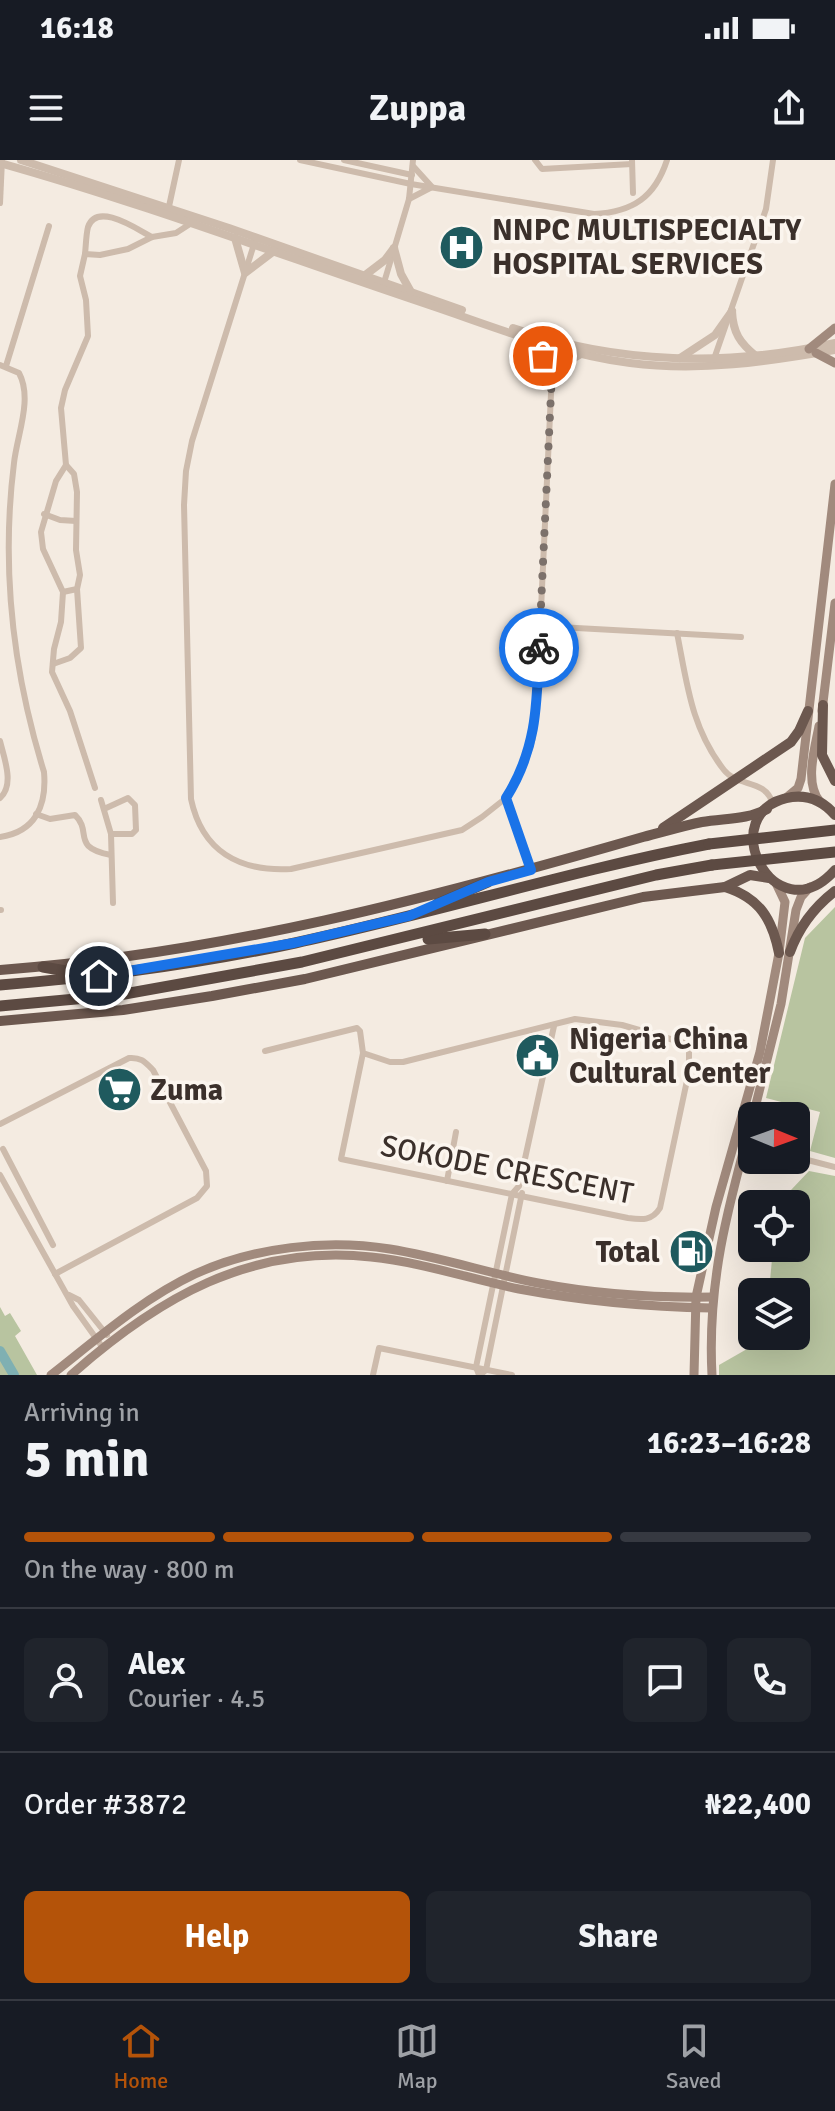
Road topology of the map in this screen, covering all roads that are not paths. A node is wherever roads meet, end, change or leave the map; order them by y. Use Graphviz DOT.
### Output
graph roads {
  1 [pos="21,160"];
  2 [pos="179,160"];
  3 [pos="300,160"];
  4 [pos="344,160"];
  5 [pos="535,160"];
  6 [pos="667,160"];
  7 [pos="773,160"];
  8 [pos="1,162"];
  9 [pos="632,162"];
  10 [pos="413,163"];
  11 [pos="601,163"];
  12 [pos="412,175"];
  13 [pos="411,184"];
  14 [pos="432,187"];
  15 [pos="633,193"];
  16 [pos="409,199"];
  17 [pos="0,203"];
  18 [pos="168,211"];
  19 [pos="194,222"];
  20 [pos="49,226"];
  21 [pos="152,237"];
  22 [pos="235,238"];
  23 [pos="255,241"];
  24 [pos="394,248"];
  25 [pos="274,251"];
  26 [pos="85,254"];
  27 [pos="245,273"];
  28 [pos="364,276"];
  29 [pos="383,286"];
  30 [pos="411,293"];
  31 [pos="732,311"];
  32 [pos="835,328"];
  33 [pos="533,341"];
  34 [pos="835,343"];
  35 [pos="835,350"];
  36 [pos="813,351"];
  37 [pos="583,354"];
  38 [pos="756,356"];
  39 [pos="679,359"];
  40 [pos="713,362"];
  41 [pos="835,363"];
  42 [pos="3,365"];
  43 [pos="552,372"];
  44 [pos="66,465"];
  45 [pos="835,484"];
  46 [pos="44,514"];
  47 [pos="76,521"];
  48 [pos="77,589"];
  49 [pos="63,592"];
  50 [pos="835,603"];
  51 [pos="540,626"];
  52 [pos="677,633"];
  53 [pos="741,637"];
  54 [pos="53,664"];
  55 [pos="823,705"];
  56 [pos="808,711"];
  57 [pos="0,741"];
  58 [pos="736,780"];
  59 [pos="835,781"];
  60 [pos="95,788"];
  61 [pos="0,798"];
  62 [pos="506,798"];
  63 [pos="786,798"];
  64 [pos="101,800"];
  65 [pos="770,806"];
  66 [pos="104,809"];
  67 [pos="830,809"];
  68 [pos="36,814"];
  69 [pos="835,830"];
  70 [pos="111,834"];
  71 [pos="0,837"];
  72 [pos="645,837"];
  73 [pos="835,852"];
  74 [pos="111,855"];
  75 [pos="531,870"];
  76 [pos="833,875"];
  77 [pos="773,881"];
  78 [pos="488,882"];
  79 [pos="725,887"];
  80 [pos="810,887"];
  81 [pos="835,891"];
  82 [pos="113,903"];
  83 [pos="409,916"];
  84 [pos="485,934"];
  85 [pos="395,941"];
  86 [pos="784,953"];
  87 [pos="43,967"];
  88 [pos="0,970"];
  89 [pos="99,976"];
  90 [pos="0,985"];
  91 [pos="0,1006"];
  92 [pos="0,1021"];
  93 [pos="554,1026"];
  94 [pos="265,1051"];
  95 [pos="363,1053"];
  96 [pos="751,1102"];
  97 [pos="756,1102"];
  98 [pos="0,1124"];
  99 [pos="456,1132"];
  100 [pos="3,1149"];
  101 [pos="738,1158"];
  102 [pos="810,1161"];
  103 [pos="11,1166"];
  104 [pos="835,1167"];
  105 [pos="738,1168"];
  106 [pos="0,1173"];
  107 [pos="447,1181"];
  108 [pos="519,1186"];
  109 [pos="512,1194"];
  110 [pos="523,1197"];
  111 [pos="44,1229"];
  112 [pos="32,1235"];
  113 [pos="53,1245"];
  114 [pos="55,1274"];
  115 [pos="499,1279"];
  116 [pos="695,1303"];
  117 [pos="712,1303"];
  118 [pos="104,1340"];
  119 [pos="711,1370"];
  120 [pos="693,1371"];
  121 [pos="480,1372"];
  122 [pos="51,1375"];
  123 [pos="71,1375"];
  124 [pos="373,1375"];
  125 [pos="512,1375"];
  1 -- 18 [label="street"];
  2 -- 18 [label="street"];
  3 -- 13 [label="street"];
  4 -- 12 [label="street"];
  5 -- 11 [label="street"];
  6 -- 14 [label="street"];
  7 -- 31 [label="street"];
  8 -- 17 [label="street"];
  8 -- 18 [label="street"];
  9 -- 11 [label="street"];
  9 -- 15 [label="street"];
  10 -- 12 [label="street"];
  10 -- 14 [label="street"];
  12 -- 13 [label="street"];
  13 -- 14 [label="street"];
  13 -- 16 [label="street"];
  14 -- 16 [label="street"];
  16 -- 24 [label="street"];
  18 -- 19 [label="street"];
  18 -- 23 [label="street"];
  19 -- 21 [label="street"];
  19 -- 22 [label="street"];
  20 -- 42 [label="street"];
  21 -- 26 [label="street"];
  21 -- 26 [label="street"];
  22 -- 23 [label="street"];
  22 -- 27 [label="street"];
  23 -- 25 [label="street"];
  23 -- 27 [label="street"];
  23 -- 28 [label="street"];
  24 -- 28 [label="street"];
  24 -- 29 [label="street"];
  24 -- 30 [label="street"];
  25 -- 27 [label="street"];
  25 -- 29 [label="street"];
  26 -- 44 [label="street"];
  27 -- 62 [label="street"];
  28 -- 29 [label="street"];
  29 -- 30 [label="street"];
  29 -- 33 [label="street"];
  30 -- 39 [label="street"];
  31 -- 38 [label="street"];
  31 -- 39 [label="street"];
  31 -- 40 [label="street"];
  32 -- 36 [label="main road"];
  33 -- 37 [label="street"];
  33 -- 43 [label="street"];
  34 -- 36 [label="street"];
  35 -- 36 [label="street"];
  36 -- 38 [label="street"];
  36 -- 40 [label="street"];
  36 -- 41 [label="main road"];
  37 -- 40 [label="street"];
  37 -- 43 [label="street"];
  38 -- 40 [label="street"];
  39 -- 40 [label="street"];
  42 -- 68 [label="street"];
  43 -- 51 [label="street"];
  44 -- 46 [label="street"];
  44 -- 47 [label="street"];
  45 -- 56 [label="main road"];
  46 -- 47 [label="street"];
  46 -- 49 [label="street"];
  47 -- 48 [label="street"];
  48 -- 49 [label="street"];
  48 -- 54 [label="street"];
  49 -- 54 [label="street"];
  50 -- 55 [label="main road"];
  51 -- 52 [label="street"];
  51 -- 62 [label="street"];
  52 -- 53 [label="street"];
  52 -- 58 [label="street"];
  54 -- 60 [label="street"];
  55 -- 59 [label="highway"];
  55 -- 67 [label="main road"];
  56 -- 58 [label="highway"];
  56 -- 63 [label="main road"];
  57 -- 61 [label="street"];
  58 -- 65 [label="street"];
  58 -- 72 [label="highway"];
  62 -- 75 [label="street"];
  63 -- 65 [label="highway"];
  63 -- 67 [label="highway"];
  64 -- 66 [label="street"];
  65 -- 72 [label="highway"];
  65 -- 77 [label="highway"];
  66 -- 70 [label="street"];
  66 -- 70 [label="street"];
  68 -- 71 [label="street"];
  68 -- 74 [label="street"];
  69 -- 83 [label="highway, bridge"];
  70 -- 74 [label="street"];
  72 -- 75 [label="highway"];
  73 -- 85 [label="highway, bridge"];
  74 -- 82 [label="street"];
  75 -- 78 [label="highway"];
  76 -- 80 [label="highway"];
  77 -- 79 [label="highway"];
  77 -- 80 [label="highway"];
  77 -- 86 [label="main road"];
  78 -- 83 [label="highway"];
  78 -- 87 [label="highway"];
  79 -- 84 [label="highway"];
  79 -- 86 [label="highway"];
  80 -- 86 [label="main road"];
  81 -- 86 [label="highway"];
  83 -- 89 [label="highway"];
  84 -- 85 [label="highway"];
  84 -- 92 [label="highway"];
  85 -- 91 [label="highway"];
  86 -- 96 [label="main road"];
  86 -- 97 [label="main road"];
  87 -- 88 [label="highway"];
  87 -- 89 [label="highway"];
  89 -- 90 [label="highway"];
  93 -- 95 [label="street"];
  93 -- 108 [label="street"];
  93 -- 110 [label="street, SOKODE CRESCENT"];
  94 -- 95 [label="street"];
  95 -- 107 [label="street, SOKODE CRESCENT"];
  98 -- 114 [label="street"];
  99 -- 107 [label="street"];
  100 -- 103 [label="street"];
  101 -- 116 [label="main road"];
  102 -- 104 [label="street"];
  103 -- 106 [label="street"];
  103 -- 111 [label="street"];
  105 -- 117 [label="main road"];
  106 -- 112 [label="street"];
  107 -- 109 [label="street, SOKODE CRESCENT"];
  108 -- 109 [label="street"];
  108 -- 110 [label="street"];
  109 -- 110 [label="street, SOKODE CRESCENT"];
  109 -- 115 [label="street"];
  110 -- 115 [label="street"];
  111 -- 112 [label="street"];
  111 -- 113 [label="street"];
  112 -- 114 [label="street"];
  114 -- 118 [label="street"];
  115 -- 116 [label="main road"];
  115 -- 118 [label="main road"];
  115 -- 121 [label="street"];
  115 -- 121 [label="street"];
  116 -- 117 [label="main road"];
  116 -- 120 [label="main road"];
  117 -- 119 [label="main road"];
  118 -- 122 [label="main road"];
  118 -- 123 [label="main road"];
  121 -- 124 [label="street"];
  121 -- 125 [label="street"];
}
